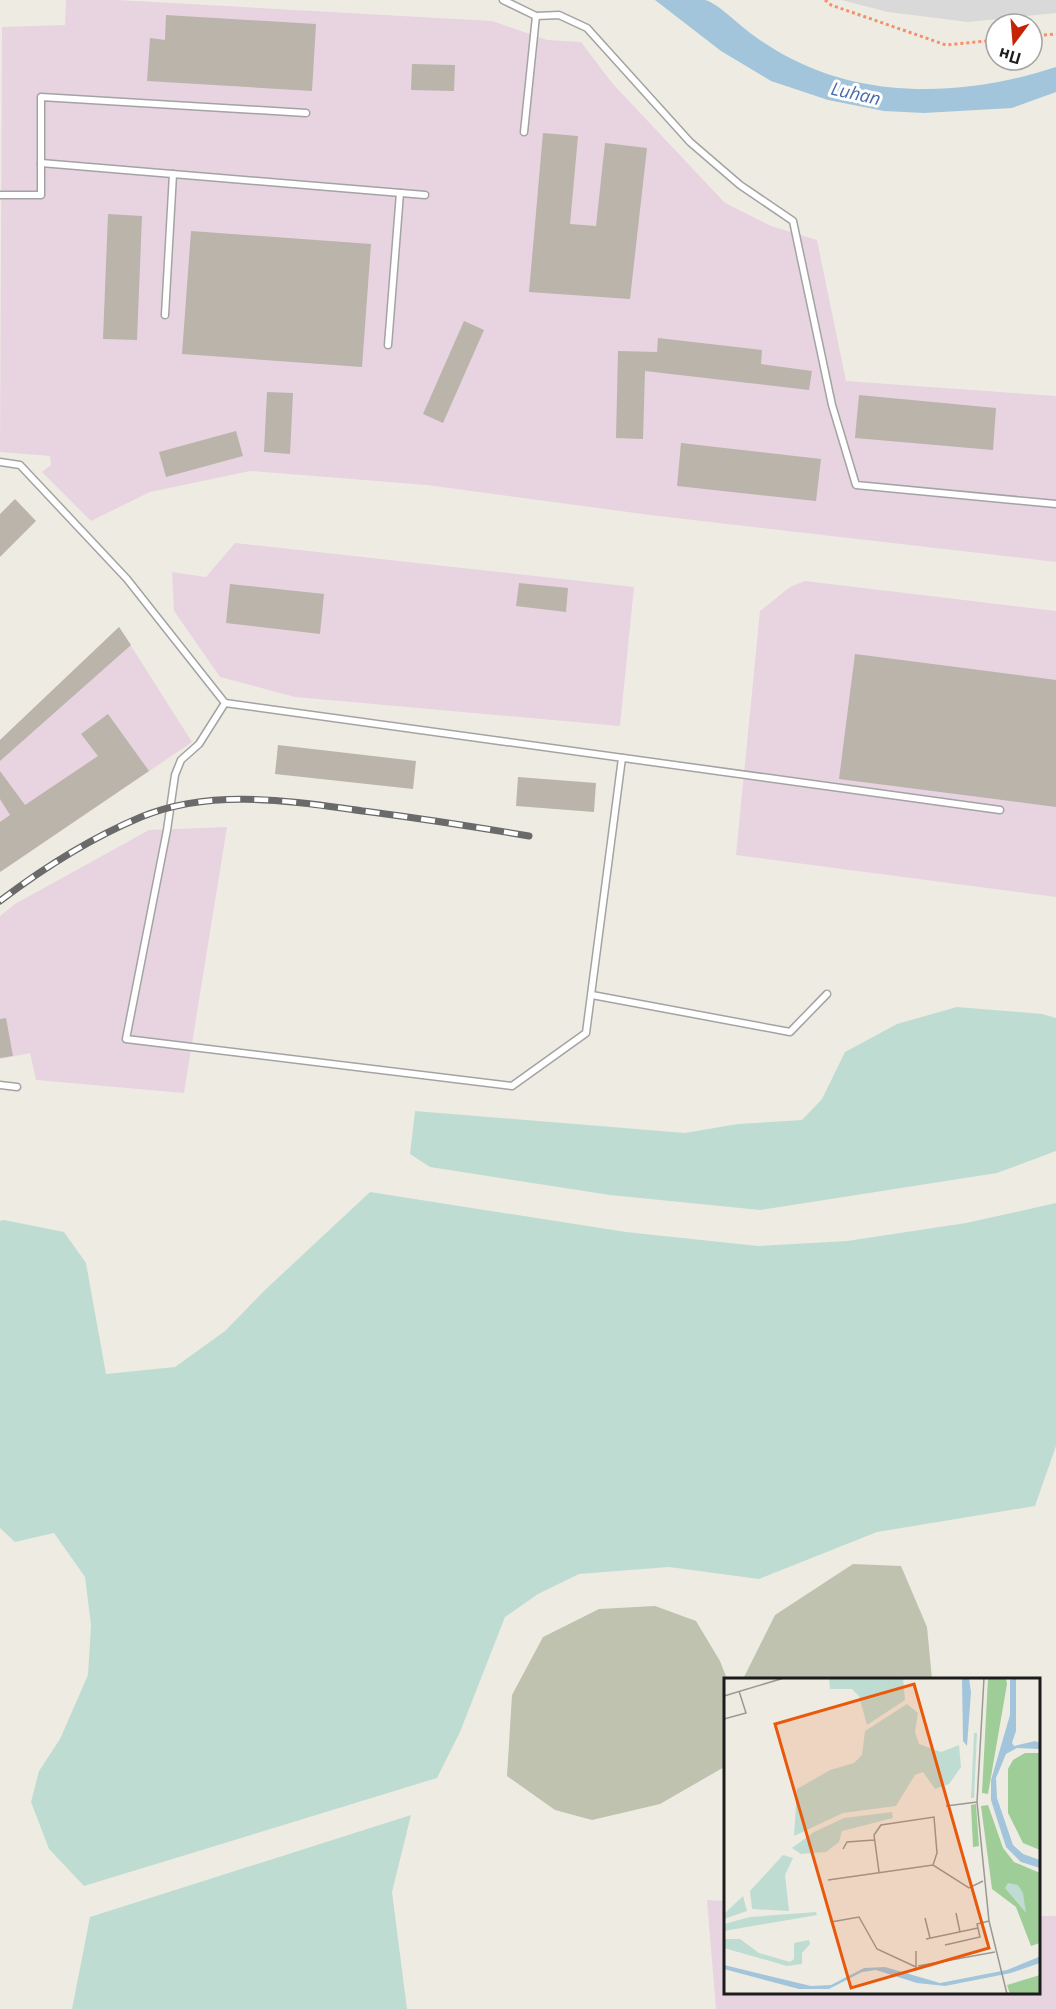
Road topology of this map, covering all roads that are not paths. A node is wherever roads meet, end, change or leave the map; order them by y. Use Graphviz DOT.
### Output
graph roads {
  1 [pos="503,0"];
  2 [pos="536,16"];
  3 [pos="306,113"];
  4 [pos="524,132"];
  5 [pos="41,163"];
  6 [pos="173,174"];
  7 [pos="400,193"];
  8 [pos="0,195"];
  9 [pos="425,195"];
  10 [pos="165,315"];
  11 [pos="388,345"];
  12 [pos="0,462"];
  13 [pos="1056,504"];
  14 [pos="225,703"];
  15 [pos="622,758"];
  16 [pos="1000,810"];
  17 [pos="827,994"];
  18 [pos="592,995"];
  19 [pos="0,1085"];
  20 [pos="17,1087"];
  1 -- 2 [label="lane"];
  2 -- 4 [label="lane"];
  2 -- 13 [label="lane"];
  3 -- 5 [label="lane"];
  5 -- 6 [label="lane"];
  5 -- 8 [label="lane"];
  6 -- 7 [label="lane"];
  6 -- 10 [label="lane"];
  7 -- 9 [label="lane"];
  7 -- 11 [label="lane"];
  12 -- 14 [label="lane"];
  14 -- 15 [label="lane"];
  14 -- 18 [label="lane"];
  15 -- 16 [label="lane"];
  15 -- 18 [label="lane"];
  17 -- 18 [label="lane"];
  19 -- 20 [label="lane"];
}
